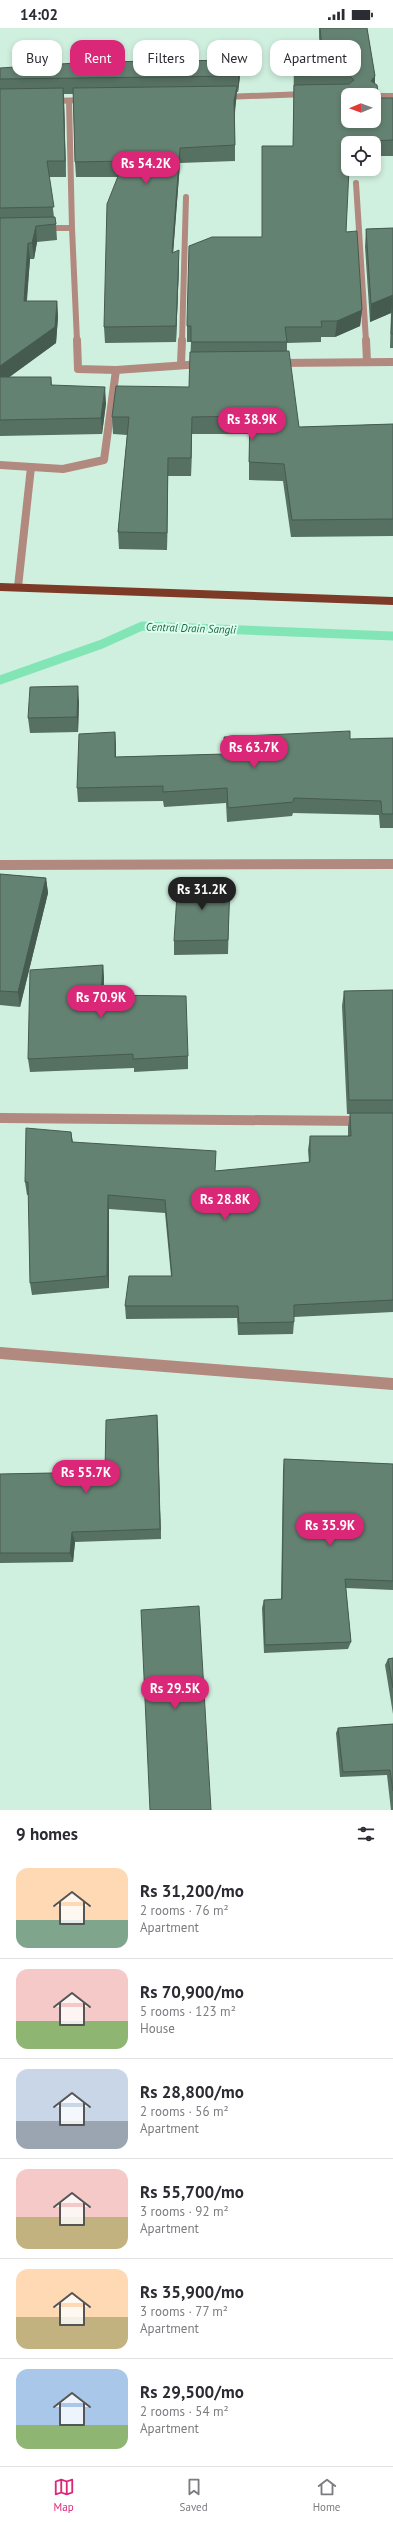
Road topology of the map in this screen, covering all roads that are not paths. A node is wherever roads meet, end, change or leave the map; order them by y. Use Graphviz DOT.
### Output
graph roads {
  1 [pos="316,95"];
  2 [pos="381,96"];
  3 [pos="393,96"];
  4 [pos="219,97"];
  5 [pos="93,100"];
  6 [pos="46,101"];
  7 [pos="69,101"];
  8 [pos="356,183"];
  9 [pos="186,197"];
  10 [pos="36,228"];
  11 [pos="72,228"];
  12 [pos="368,362"];
  13 [pos="393,362"];
  14 [pos="212,363"];
  15 [pos="267,363"];
  16 [pos="181,364"];
  17 [pos="116,370"];
  18 [pos="0,465"];
  19 [pos="31,467"];
  20 [pos="0,587"];
  21 [pos="18,588"];
  22 [pos="393,601"];
  23 [pos="393,864"];
  24 [pos="0,865"];
  25 [pos="0,1118"];
  26 [pos="369,1121"];
  27 [pos="0,1353"];
  28 [pos="393,1384"];
  1 -- 4 [label="street"];
  2 -- 3 [label="street"];
  5 -- 7 [label="street"];
  6 -- 7 [label="street"];
  7 -- 11 [label="street"];
  8 -- 12 [label="street"];
  9 -- 16 [label="street"];
  10 -- 11 [label="street"];
  11 -- 17 [label="street"];
  12 -- 13 [label="street"];
  12 -- 15 [label="street"];
  14 -- 16 [label="street"];
  16 -- 17 [label="street"];
  17 -- 19 [label="street"];
  18 -- 19 [label="street"];
  19 -- 21 [label="street"];
  20 -- 21 [label="main road"];
  21 -- 22 [label="main road"];
  23 -- 24 [label="street"];
  25 -- 26 [label="street"];
  27 -- 28 [label="street"];
}
